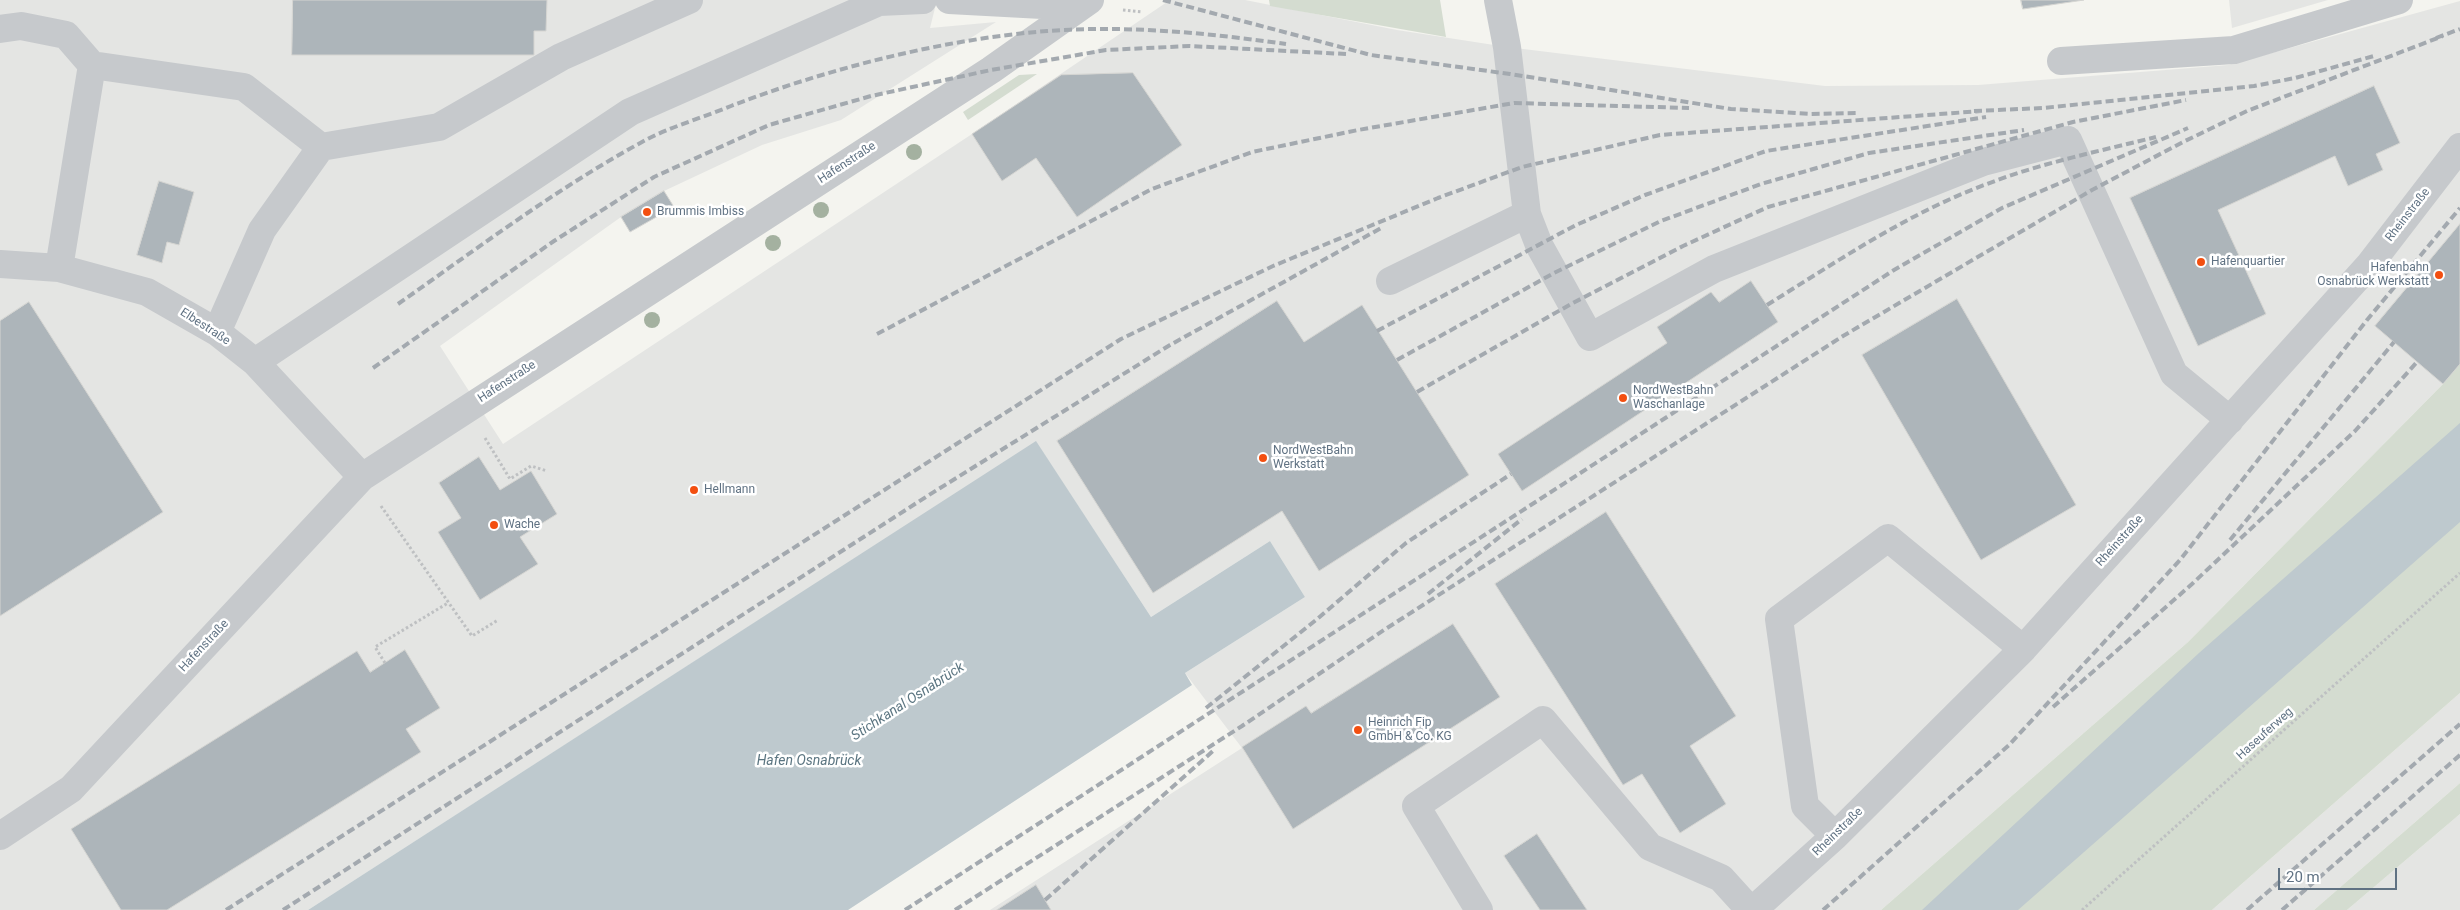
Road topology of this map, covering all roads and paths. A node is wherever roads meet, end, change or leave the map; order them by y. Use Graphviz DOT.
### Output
graph roads {
  1 [pos="689,0"];
  2 [pos="923,0"];
  3 [pos="949,0"];
  4 [pos="1498,0"];
  5 [pos="2399,0"];
  6 [pos="876,1"];
  7 [pos="1085,3"];
  8 [pos="0,29"];
  9 [pos="2061,60"];
  10 [pos="92,65"];
  11 [pos="321,146"];
  12 [pos="2460,147"];
  13 [pos="1527,214"];
  14 [pos="0,264"];
  15 [pos="59,268"];
  16 [pos="1390,281"];
  17 [pos="217,332"];
  18 [pos="255,362"];
  19 [pos="2230,420"];
  20 [pos="485,438"];
  21 [pos="547,471"];
  22 [pos="362,477"];
  23 [pos="2460,573"];
  24 [pos="448,602"];
  25 [pos="498,620"];
  26 [pos="2023,649"];
  27 [pos="385,663"];
  28 [pos="0,836"];
  29 [pos="1835,836"];
  30 [pos="1479,910"];
  31 [pos="1752,910"];
  32 [pos="2082,910"];
  1 -- 11 [label="street"];
  2 -- 6 [label="street"];
  3 -- 7 [label="street, Hafenstraße"];
  4 -- 13 [label="street"];
  5 -- 9 [label="street"];
  6 -- 18 [label="street"];
  7 -- 22 [label="street, Hafenstraße"];
  8 -- 10 [label="street"];
  10 -- 11 [label="street"];
  10 -- 15 [label="street"];
  11 -- 17 [label="street"];
  12 -- 19 [label="street, Rheinstraße"];
  13 -- 16 [label="street"];
  13 -- 19 [label="street"];
  14 -- 15 [label="street, Elbestraße"];
  15 -- 17 [label="street, Elbestraße"];
  17 -- 18 [label="street, Elbestraße"];
  18 -- 22 [label="street, Elbestraße"];
  19 -- 26 [label="street, Rheinstraße"];
  20 -- 21 [label="path"];
  22 -- 24 [label="path"];
  22 -- 28 [label="street, Hafenstraße"];
  23 -- 32 [label="path, Haseuferweg"];
  24 -- 25 [label="path"];
  24 -- 27 [label="path"];
  26 -- 29 [label="street, Rheinstraße"];
  26 -- 29 [label="street"];
  29 -- 31 [label="street, Rheinstraße"];
  30 -- 31 [label="street"];
}
